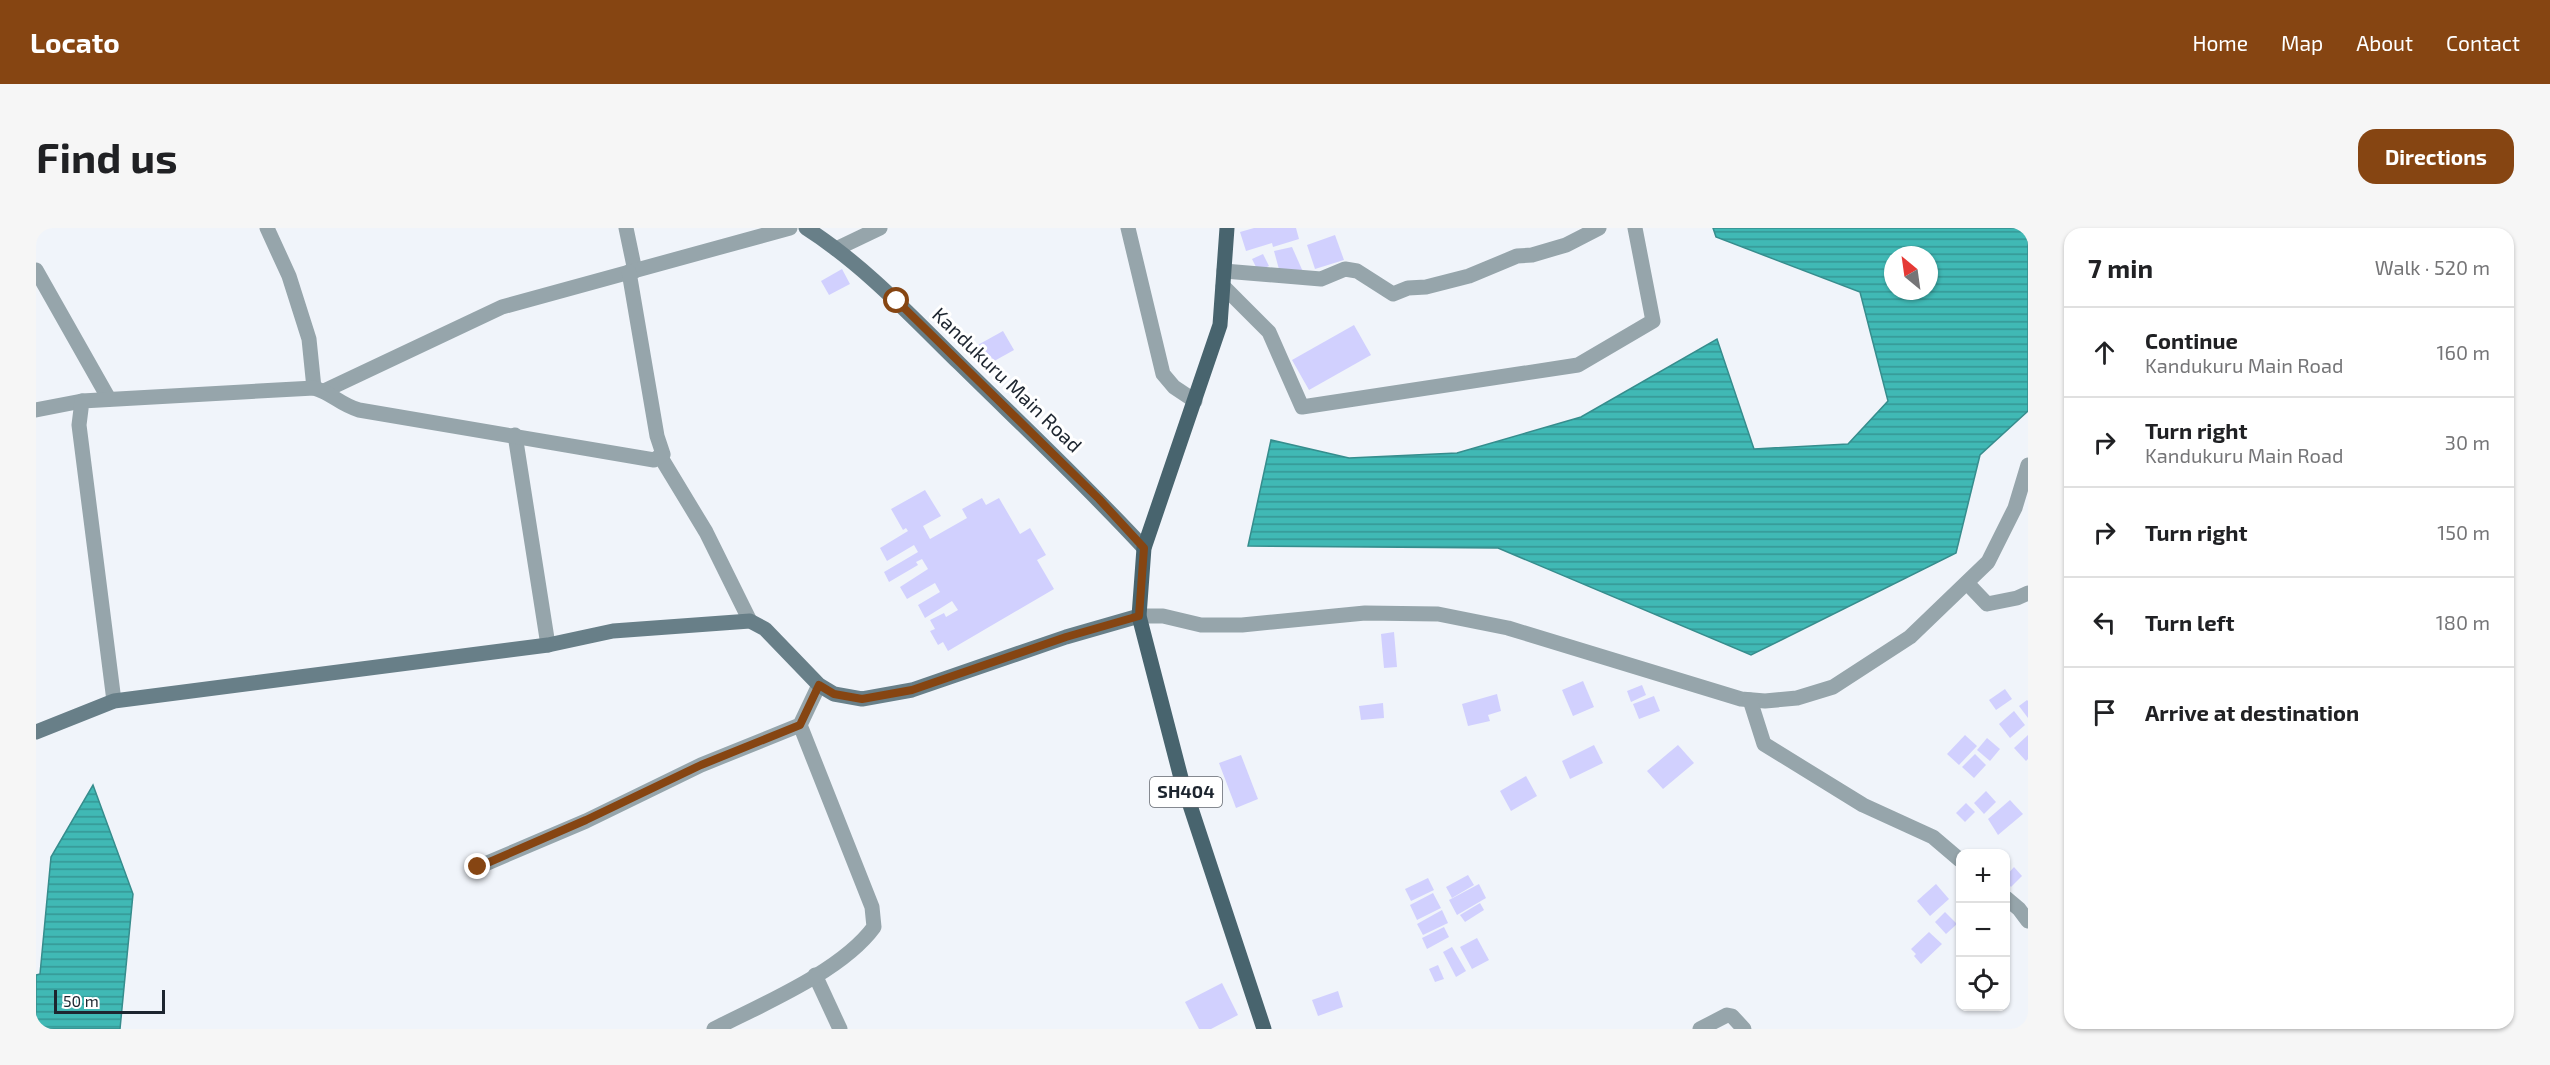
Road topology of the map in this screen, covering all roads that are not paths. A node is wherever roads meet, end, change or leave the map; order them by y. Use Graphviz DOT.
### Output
graph roads {
  1 [pos="267,228"];
  2 [pos="626,228"];
  3 [pos="790,228"];
  4 [pos="806,228"];
  5 [pos="880,228"];
  6 [pos="1128,228"];
  7 [pos="1227,228"];
  8 [pos="1599,228"];
  9 [pos="1635,228"];
  10 [pos="836,249"];
  11 [pos="36,270"];
  12 [pos="632,271"];
  13 [pos="1223,279"];
  14 [pos="319,389"];
  15 [pos="109,399"];
  16 [pos="82,401"];
  17 [pos="1195,401"];
  18 [pos="36,410"];
  19 [pos="516,435"];
  20 [pos="660,456"];
  21 [pos="2028,465"];
  22 [pos="1144,548"];
  23 [pos="1967,583"];
  24 [pos="2028,592"];
  25 [pos="1139,616"];
  26 [pos="750,621"];
  27 [pos="548,645"];
  28 [pos="819,685"];
  29 [pos="1750,700"];
  30 [pos="114,701"];
  31 [pos="800,725"];
  32 [pos="36,732"];
  33 [pos="1956,857"];
  34 [pos="478,867"];
  35 [pos="2010,901"];
  36 [pos="2025,910"];
  37 [pos="815,975"];
  38 [pos="714,1029"];
  39 [pos="840,1029"];
  40 [pos="1264,1029"];
  41 [pos="1700,1029"];
  42 [pos="1744,1029"];
  1 -- 14 [label="street"];
  2 -- 12 [label="street"];
  3 -- 12 [label="street"];
  4 -- 10 [label="street, Kandukuru Main Road"];
  5 -- 10 [label="street"];
  6 -- 17 [label="street"];
  7 -- 13 [label="main road, SH404"];
  8 -- 13 [label="street"];
  9 -- 13 [label="street"];
  10 -- 22 [label="street, Kandukuru Main Road"];
  11 -- 15 [label="street"];
  12 -- 14 [label="street"];
  12 -- 20 [label="street"];
  13 -- 17 [label="main road, SH404"];
  14 -- 15 [label="street"];
  14 -- 19 [label="street"];
  15 -- 16 [label="street"];
  16 -- 18 [label="street"];
  16 -- 30 [label="street"];
  17 -- 22 [label="main road, SH404"];
  19 -- 20 [label="street"];
  19 -- 27 [label="street"];
  20 -- 26 [label="street"];
  21 -- 23 [label="street"];
  22 -- 25 [label="main road, SH404"];
  23 -- 24 [label="street"];
  23 -- 29 [label="street"];
  25 -- 28 [label="street"];
  25 -- 29 [label="street"];
  25 -- 40 [label="main road, SH404"];
  26 -- 27 [label="street"];
  26 -- 28 [label="street"];
  27 -- 30 [label="street"];
  28 -- 31 [label="street"];
  29 -- 33 [label="street"];
  30 -- 32 [label="street"];
  31 -- 34 [label="street"];
  31 -- 37 [label="street"];
  35 -- 36 [label="street"];
  37 -- 38 [label="street"];
  37 -- 39 [label="street"];
  41 -- 42 [label="street"];
}
